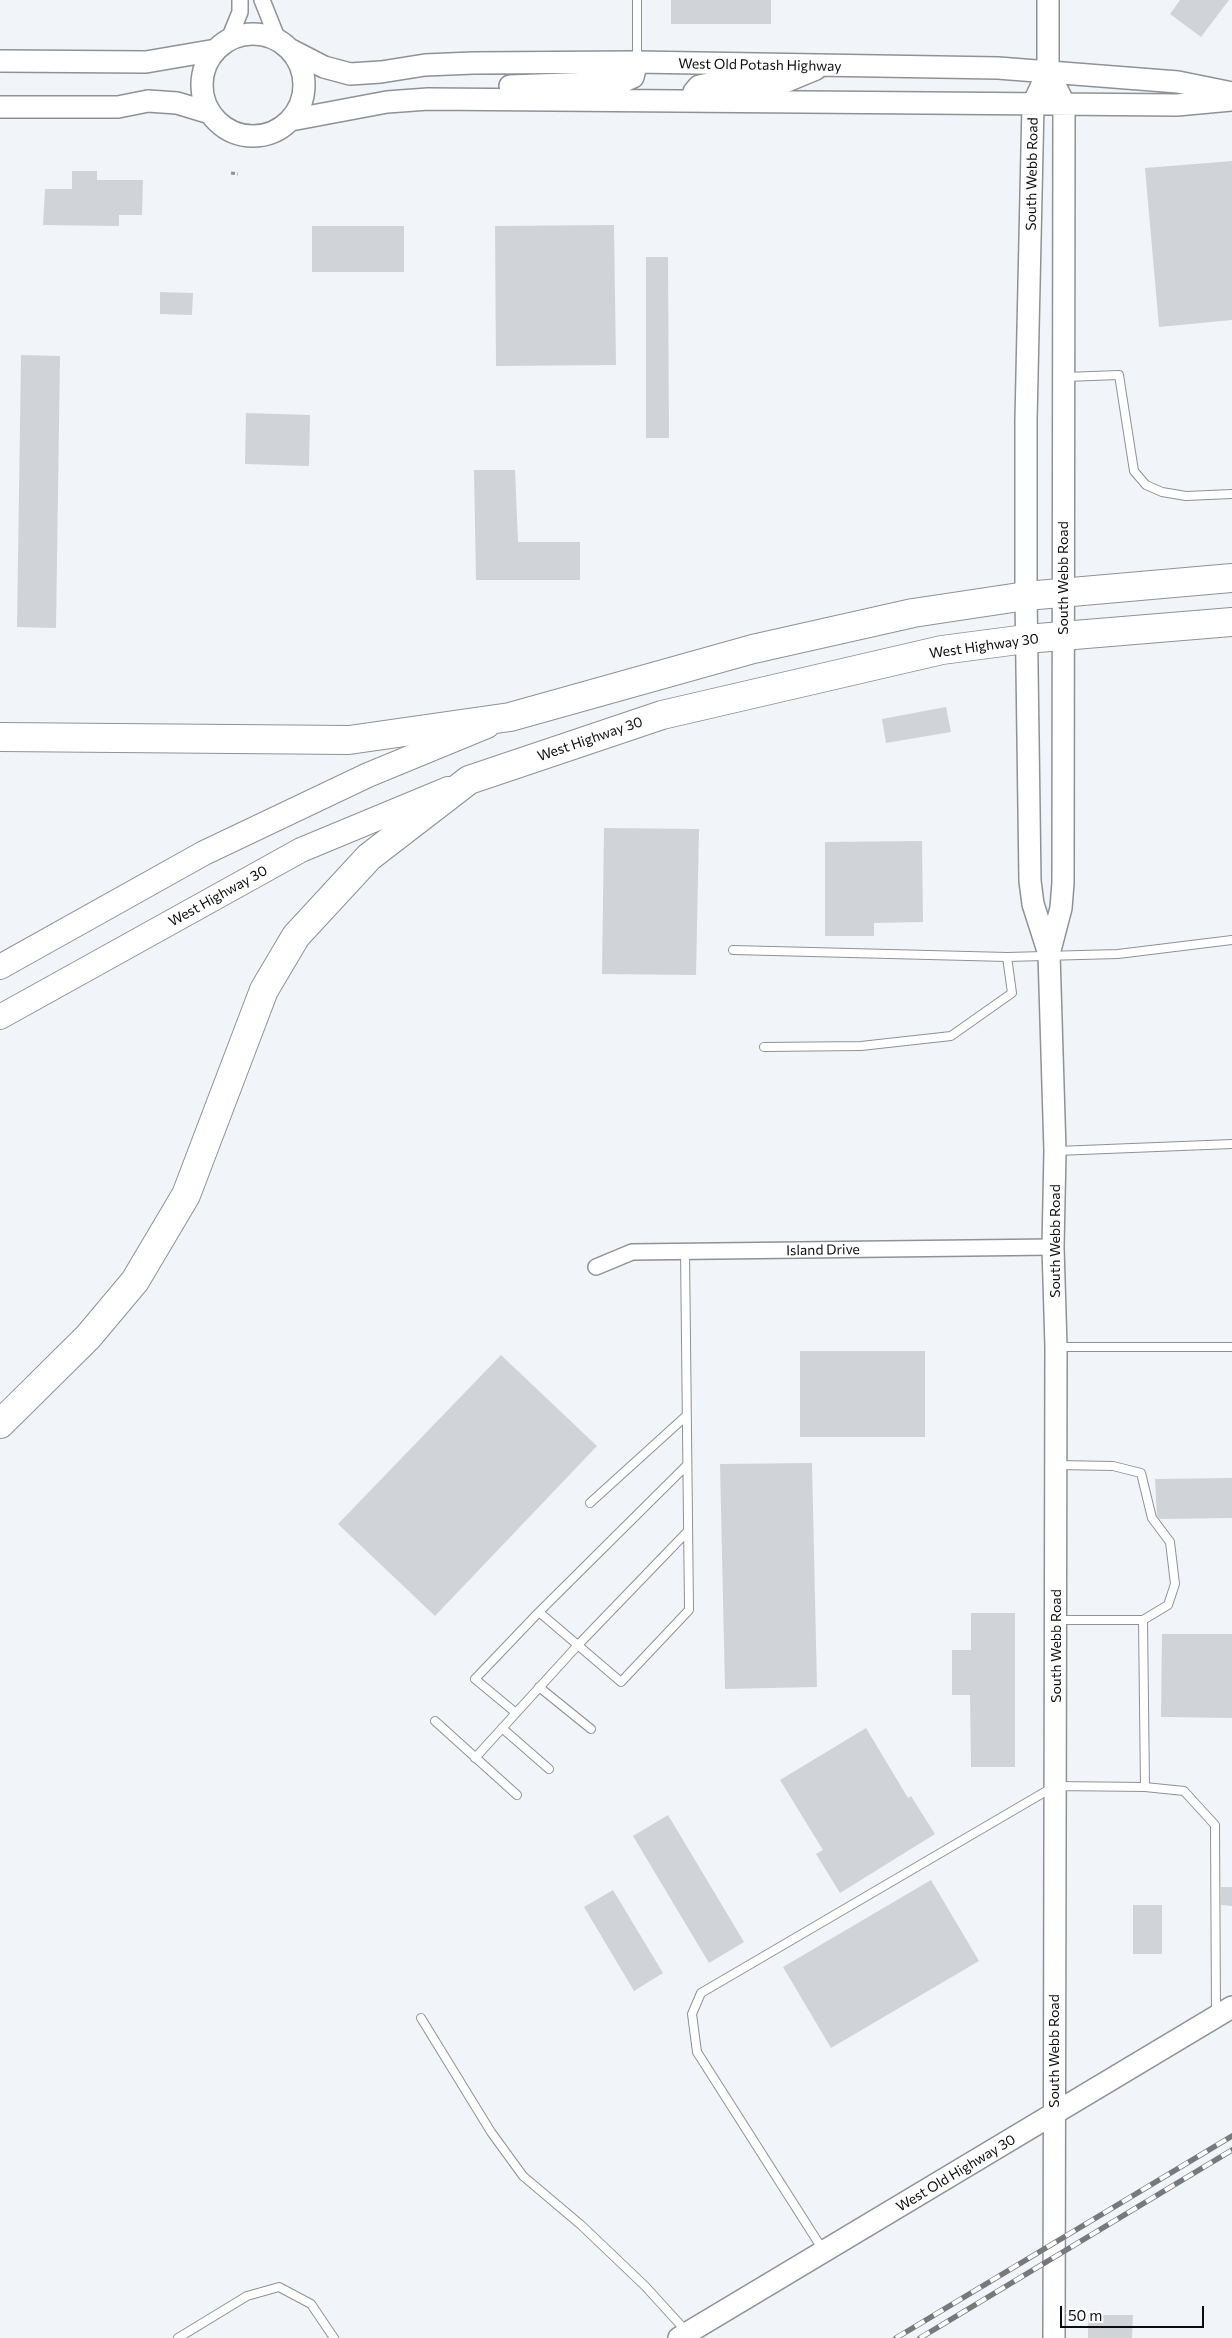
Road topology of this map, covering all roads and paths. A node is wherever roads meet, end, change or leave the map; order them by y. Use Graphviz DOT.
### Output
graph roads {
  1 [pos="240,0"];
  2 [pos="262,0"];
  3 [pos="637,0"];
  4 [pos="1048,0"];
  5 [pos="222,45"];
  6 [pos="285,45"];
  7 [pos="0,61"];
  8 [pos="637,62"];
  9 [pos="823,66"];
  10 [pos="1048,72"];
  11 [pos="1232,93"];
  12 [pos="472,100"];
  13 [pos="1232,100"];
  14 [pos="692,101"];
  15 [pos="1064,103"];
  16 [pos="1033,104"];
  17 [pos="0,107"];
  18 [pos="210,113"];
  19 [pos="291,120"];
  20 [pos="231,173"];
  21 [pos="238,174"];
  22 [pos="1062,377"];
  23 [pos="1232,494"];
  24 [pos="1232,578"];
  25 [pos="1063,593"];
  26 [pos="1026,596"];
  27 [pos="1232,622"];
  28 [pos="1063,637"];
  29 [pos="1026,640"];
  30 [pos="510,717"];
  31 [pos="0,725"];
  32 [pos="83,736"];
  33 [pos="0,737"];
  34 [pos="469,780"];
  35 [pos="1232,940"];
  36 [pos="734,950"];
  37 [pos="1049,954"];
  38 [pos="1007,957"];
  39 [pos="0,966"];
  40 [pos="0,1017"];
  41 [pos="764,1047"];
  42 [pos="1232,1144"];
  43 [pos="1055,1151"];
  44 [pos="1053,1247"];
  45 [pos="685,1251"];
  46 [pos="596,1267"];
  47 [pos="1056,1348"];
  48 [pos="1232,1348"];
  49 [pos="686,1416"];
  50 [pos="0,1424"];
  51 [pos="686,1466"];
  52 [pos="1056,1466"];
  53 [pos="590,1502"];
  54 [pos="687,1532"];
  55 [pos="540,1612"];
  56 [pos="1056,1620"];
  57 [pos="1143,1620"];
  58 [pos="578,1645"];
  59 [pos="540,1687"];
  60 [pos="516,1713"];
  61 [pos="436,1721"];
  62 [pos="502,1728"];
  63 [pos="591,1729"];
  64 [pos="475,1758"];
  65 [pos="549,1769"];
  66 [pos="1055,1786"];
  67 [pos="1146,1787"];
  68 [pos="517,1795"];
  69 [pos="1224,2012"];
  70 [pos="421,2018"];
  71 [pos="1054,2115"];
  72 [pos="824,2252"];
  73 [pos="190,2330"];
  74 [pos="683,2336"];
  75 [pos="178,2338"];
  76 [pos="195,2338"];
  77 [pos="334,2338"];
  78 [pos="1054,2338"];
  1 -- 5 [label="street"];
  2 -- 6 [label="street"];
  3 -- 8 [label="lane"];
  4 -- 10 [label="street"];
  5 -- 6 [label="street"];
  5 -- 7 [label="street"];
  5 -- 18 [label="street"];
  6 -- 8 [label="street, West Old Potash Highway"];
  6 -- 19 [label="street"];
  8 -- 9 [label="street, West Old Potash Highway"];
  8 -- 12 [label="street"];
  9 -- 10 [label="street, West Old Potash Highway"];
  9 -- 14 [label="street"];
  10 -- 11 [label="street, West Old Potash Highway"];
  10 -- 15 [label="street, South Webb Road"];
  10 -- 16 [label="street, South Webb Road"];
  12 -- 14 [label="street"];
  12 -- 19 [label="street"];
  13 -- 15 [label="street"];
  14 -- 16 [label="street"];
  15 -- 16 [label="street"];
  15 -- 22 [label="street, South Webb Road"];
  16 -- 26 [label="street, South Webb Road"];
  17 -- 18 [label="street"];
  18 -- 19 [label="street"];
  20 -- 21 [label="path"];
  22 -- 23 [label="lane"];
  22 -- 25 [label="street, South Webb Road"];
  24 -- 25 [label="highway"];
  25 -- 26 [label="highway"];
  25 -- 28 [label="street, South Webb Road"];
  26 -- 29 [label="street, South Webb Road"];
  26 -- 30 [label="highway"];
  27 -- 28 [label="highway, West Highway 30"];
  28 -- 29 [label="highway, West Highway 30"];
  28 -- 37 [label="street, South Webb Road"];
  29 -- 34 [label="highway, West Highway 30"];
  29 -- 37 [label="street, South Webb Road"];
  30 -- 32 [label="highway"];
  30 -- 39 [label="main road"];
  31 -- 32 [label="highway"];
  32 -- 33 [label="highway"];
  34 -- 40 [label="main road, West Highway 30"];
  34 -- 50 [label="highway"];
  35 -- 37 [label="lane"];
  36 -- 38 [label="lane"];
  37 -- 38 [label="lane"];
  37 -- 43 [label="street, South Webb Road"];
  38 -- 41 [label="lane"];
  42 -- 43 [label="lane"];
  43 -- 44 [label="street, South Webb Road"];
  44 -- 45 [label="street, Island Drive"];
  44 -- 47 [label="street, South Webb Road"];
  45 -- 46 [label="street, Island Drive"];
  45 -- 49 [label="lane"];
  47 -- 48 [label="lane"];
  47 -- 52 [label="street, South Webb Road"];
  49 -- 51 [label="lane"];
  49 -- 53 [label="lane"];
  51 -- 54 [label="lane"];
  51 -- 55 [label="lane"];
  52 -- 56 [label="street, South Webb Road"];
  52 -- 57 [label="lane"];
  54 -- 58 [label="lane"];
  54 -- 58 [label="lane"];
  55 -- 58 [label="lane"];
  55 -- 60 [label="lane"];
  56 -- 57 [label="lane"];
  56 -- 66 [label="street, South Webb Road"];
  57 -- 67 [label="lane"];
  58 -- 59 [label="lane"];
  59 -- 60 [label="lane"];
  59 -- 63 [label="lane"];
  60 -- 62 [label="lane"];
  61 -- 64 [label="lane"];
  62 -- 64 [label="lane"];
  62 -- 65 [label="lane"];
  64 -- 68 [label="lane"];
  66 -- 67 [label="lane"];
  66 -- 71 [label="street, South Webb Road"];
  66 -- 72 [label="lane"];
  67 -- 69 [label="lane"];
  69 -- 71 [label="street, West Old Highway 30"];
  70 -- 74 [label="lane"];
  71 -- 72 [label="street, West Old Highway 30"];
  71 -- 78 [label="street, South Webb Road"];
  72 -- 74 [label="street, West Old Highway 30"];
  73 -- 75 [label="lane"];
  73 -- 76 [label="lane"];
  73 -- 77 [label="lane"];
}
